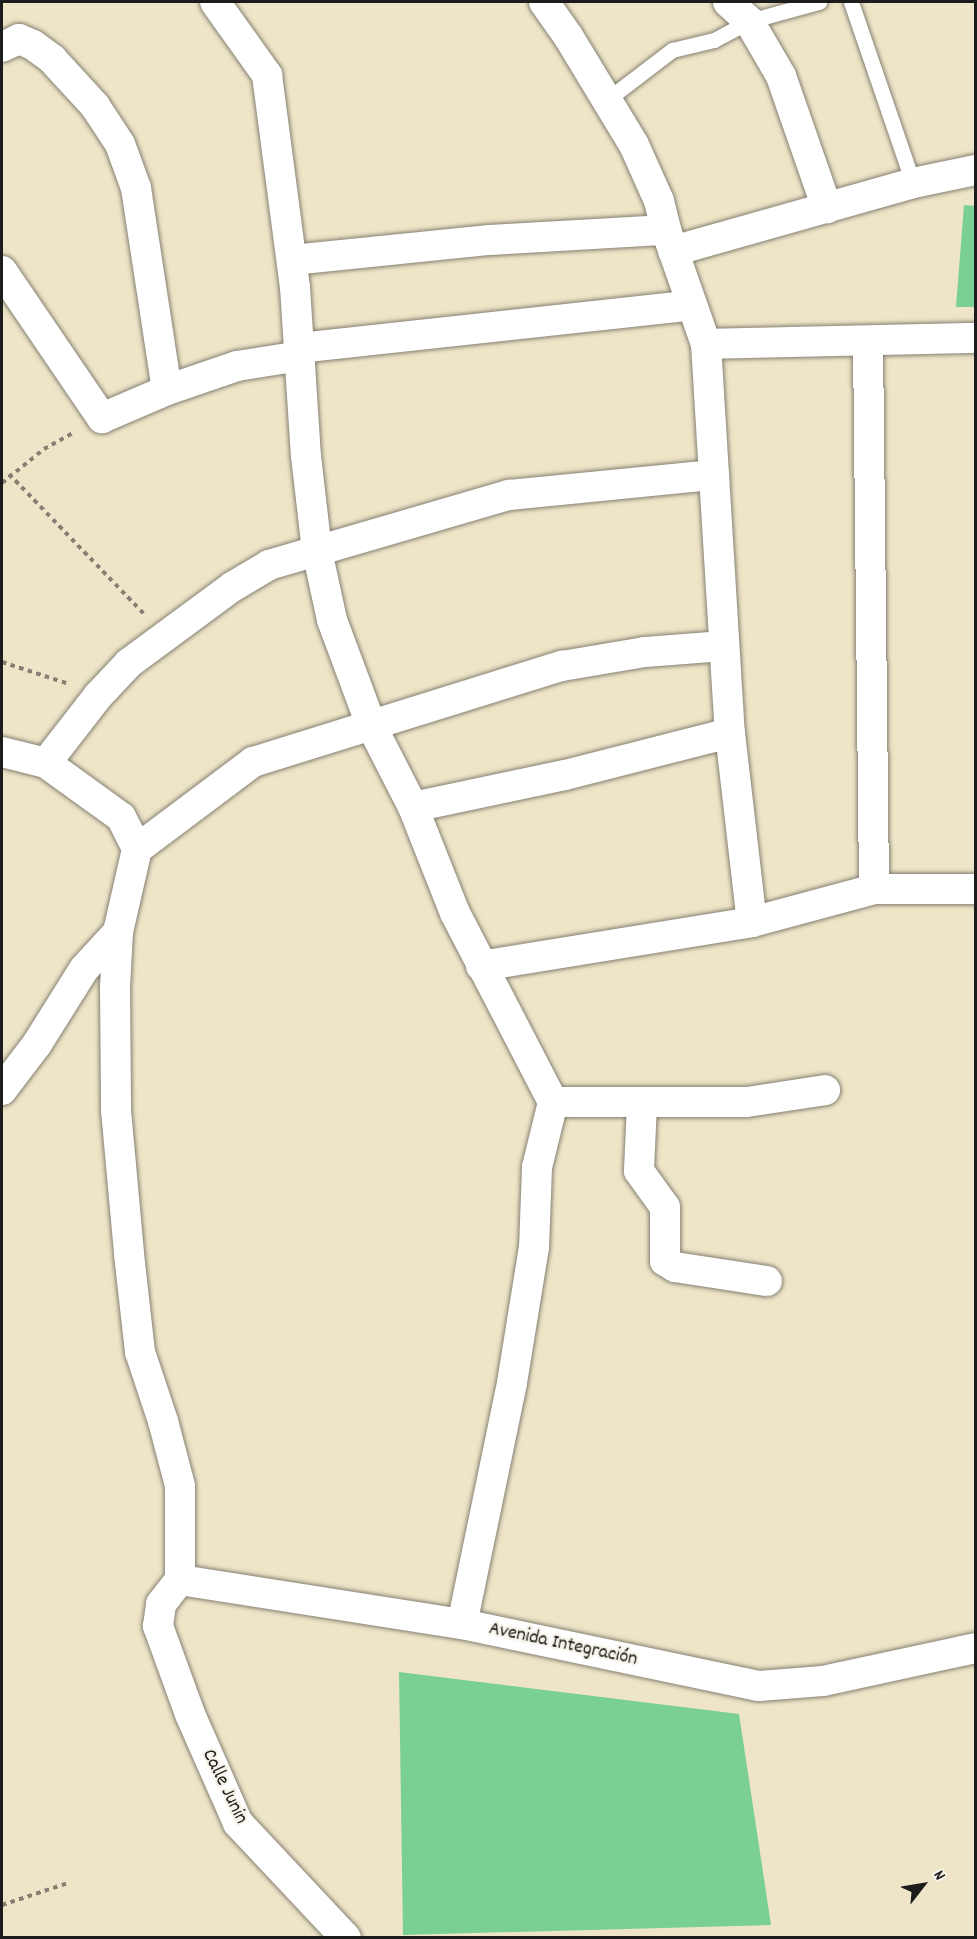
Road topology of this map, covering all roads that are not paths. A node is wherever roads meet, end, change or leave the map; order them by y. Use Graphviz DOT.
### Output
graph roads {
  1 [pos="215,2"];
  2 [pos="544,2"];
  3 [pos="819,2"];
  4 [pos="851,2"];
  5 [pos="738,11"];
  6 [pos="2,47"];
  7 [pos="608,99"];
  8 [pos="975,170"];
  9 [pos="914,183"];
  10 [pos="827,208"];
  11 [pos="669,240"];
  12 [pos="292,260"];
  13 [pos="2,271"];
  14 [pos="692,305"];
  15 [pos="975,338"];
  16 [pos="868,341"];
  17 [pos="706,344"];
  18 [pos="299,352"];
  19 [pos="167,390"];
  20 [pos="714,475"];
  21 [pos="316,551"];
  22 [pos="724,646"];
  23 [pos="371,725"];
  24 [pos="730,733"];
  25 [pos="2,752"];
  26 [pos="46,763"];
  27 [pos="413,807"];
  28 [pos="136,849"];
  29 [pos="874,889"];
  30 [pos="975,889"];
  31 [pos="752,922"];
  32 [pos="118,932"];
  33 [pos="481,966"];
  34 [pos="2,1090"];
  35 [pos="825,1090"];
  36 [pos="554,1102"];
  37 [pos="642,1104"];
  38 [pos="767,1281"];
  39 [pos="180,1580"];
  40 [pos="462,1624"];
  41 [pos="975,1648"];
  42 [pos="334,1934"];
  1 -- 12 [label="street"];
  2 -- 7 [label="street"];
  3 -- 5 [label="lane"];
  4 -- 9 [label="lane"];
  5 -- 7 [label="lane"];
  5 -- 10 [label="street"];
  6 -- 19 [label="street"];
  7 -- 11 [label="street"];
  8 -- 9 [label="street"];
  9 -- 10 [label="street"];
  10 -- 11 [label="street"];
  11 -- 12 [label="street"];
  11 -- 14 [label="street"];
  12 -- 18 [label="street"];
  13 -- 19 [label="street"];
  14 -- 17 [label="street"];
  14 -- 18 [label="street"];
  15 -- 16 [label="street"];
  16 -- 17 [label="street"];
  16 -- 29 [label="street"];
  17 -- 20 [label="street"];
  18 -- 19 [label="street"];
  18 -- 21 [label="street"];
  20 -- 21 [label="street"];
  20 -- 22 [label="street"];
  21 -- 23 [label="street"];
  21 -- 26 [label="street"];
  22 -- 23 [label="street"];
  22 -- 24 [label="street"];
  23 -- 27 [label="street"];
  23 -- 28 [label="street"];
  24 -- 27 [label="street"];
  24 -- 31 [label="street"];
  25 -- 26 [label="street"];
  26 -- 28 [label="street"];
  27 -- 33 [label="street"];
  28 -- 32 [label="street"];
  29 -- 30 [label="street"];
  29 -- 31 [label="street"];
  31 -- 33 [label="street"];
  32 -- 34 [label="street"];
  32 -- 39 [label="street"];
  33 -- 36 [label="street"];
  35 -- 37 [label="street"];
  36 -- 37 [label="street"];
  36 -- 40 [label="street"];
  37 -- 38 [label="street"];
  39 -- 40 [label="street, Avenida Integración"];
  39 -- 42 [label="street, Calle Junin"];
  40 -- 41 [label="street, Avenida Integración"];
}
